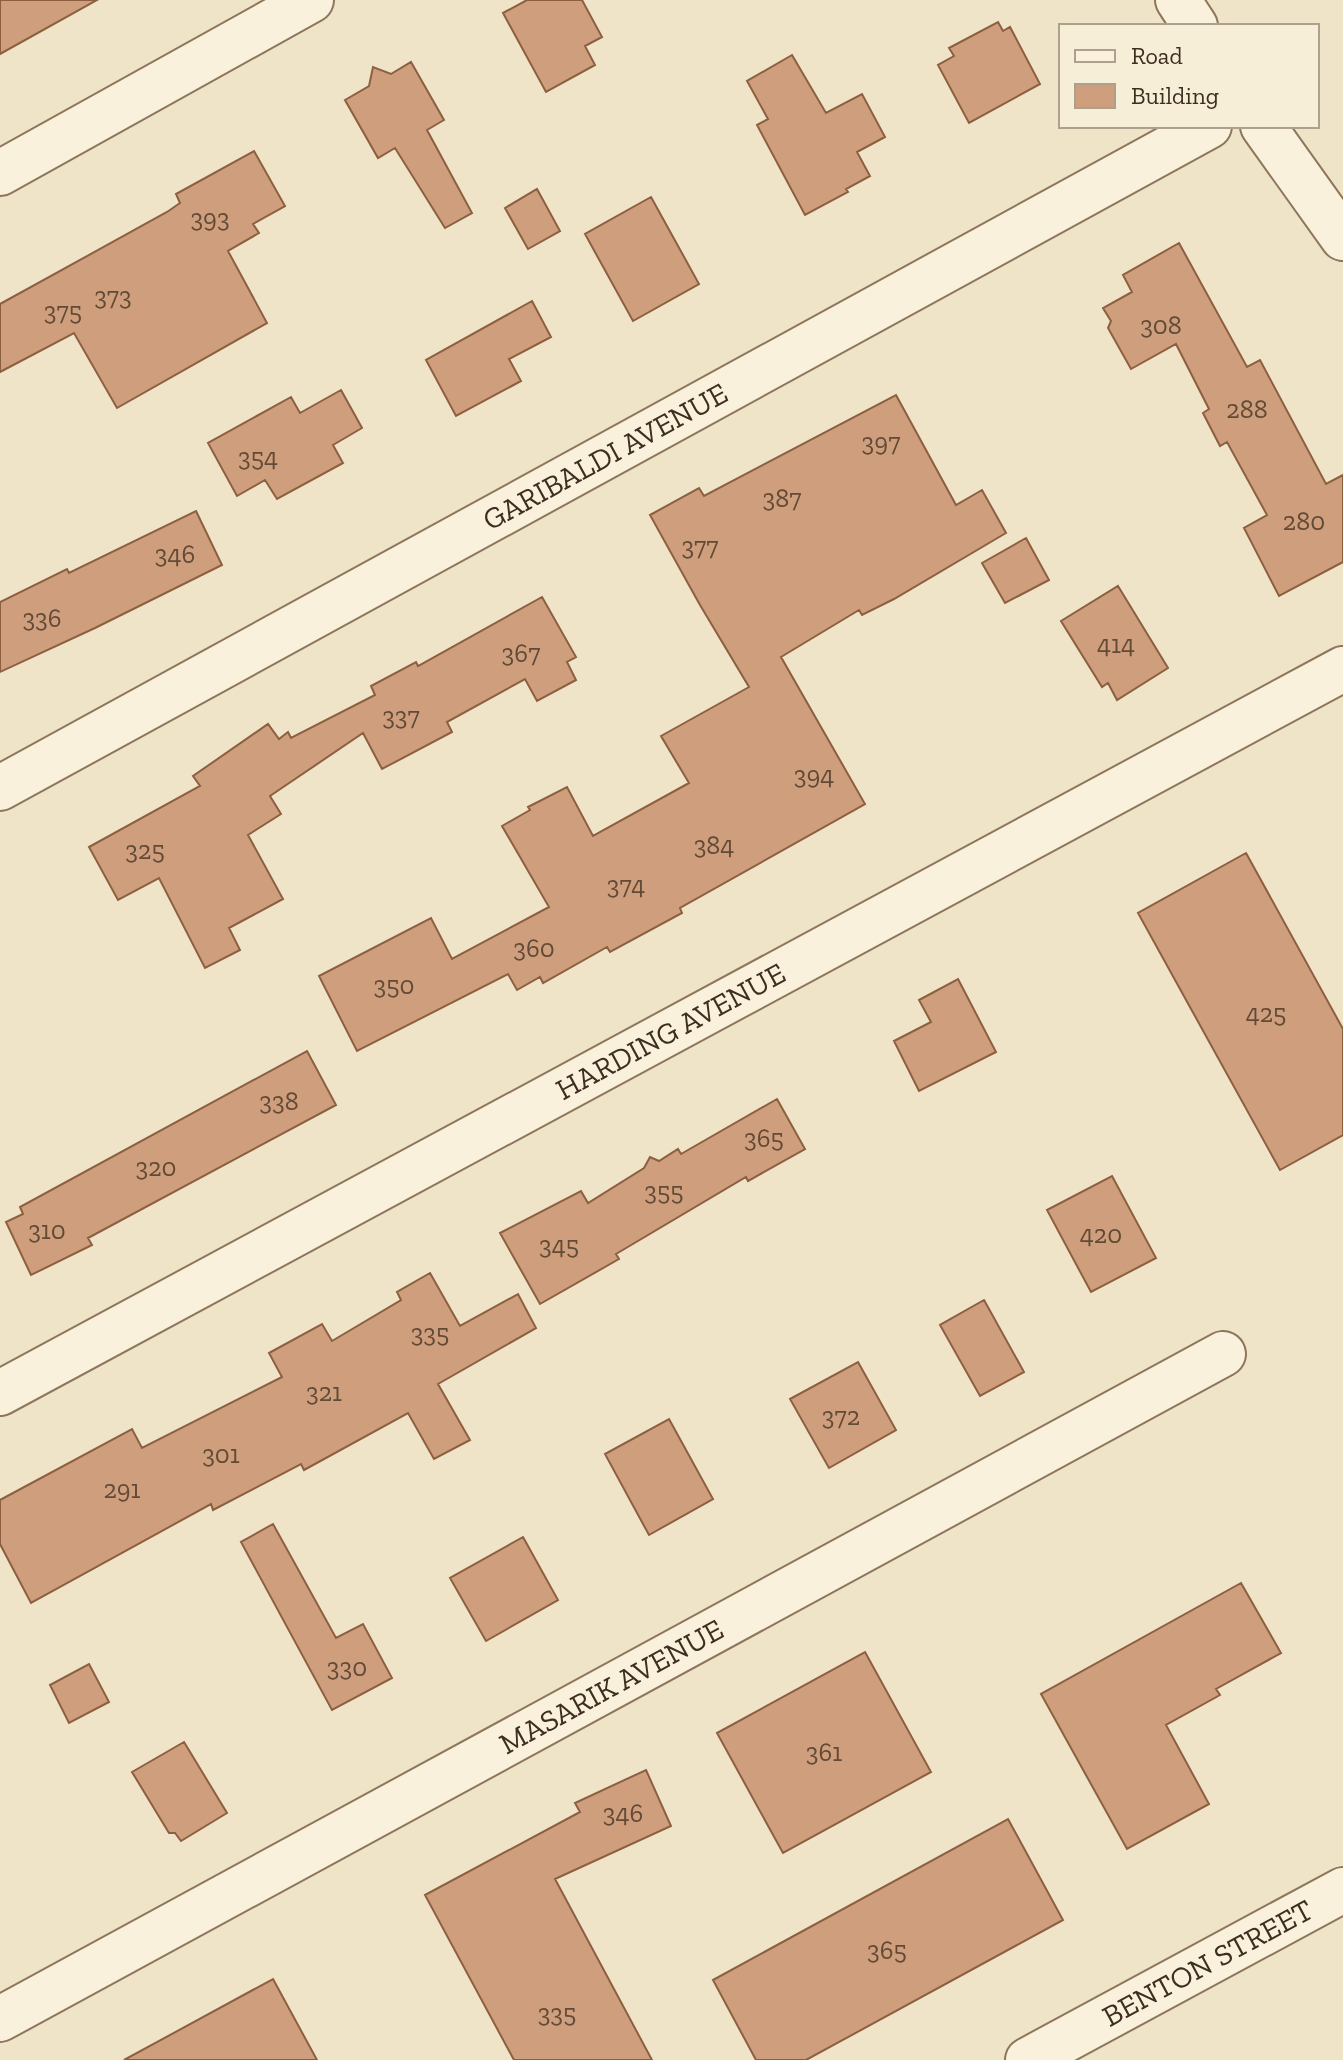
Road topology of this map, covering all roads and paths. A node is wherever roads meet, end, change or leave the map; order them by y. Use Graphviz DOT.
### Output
graph roads {
  1 [pos="311,0"];
  2 [pos="1178,0"];
  3 [pos="1194,24"];
  4 [pos="1205,128"];
  5 [pos="1264,128"];
  6 [pos="0,173"];
  7 [pos="1343,238"];
  8 [pos="1343,669"];
  9 [pos="0,788"];
  10 [pos="1223,1354"];
  11 [pos="0,1393"];
  12 [pos="1343,1890"];
  13 [pos="0,2019"];
  14 [pos="1028,2060"];
  1 -- 6 [label="street"];
  2 -- 3 [label="street"];
  4 -- 9 [label="street, GARIBALDI AVENUE"];
  5 -- 7 [label="street"];
  8 -- 11 [label="street, HARDING AVENUE"];
  10 -- 13 [label="street, MASARIK AVENUE"];
  12 -- 14 [label="street, BENTON STREET"];
}
